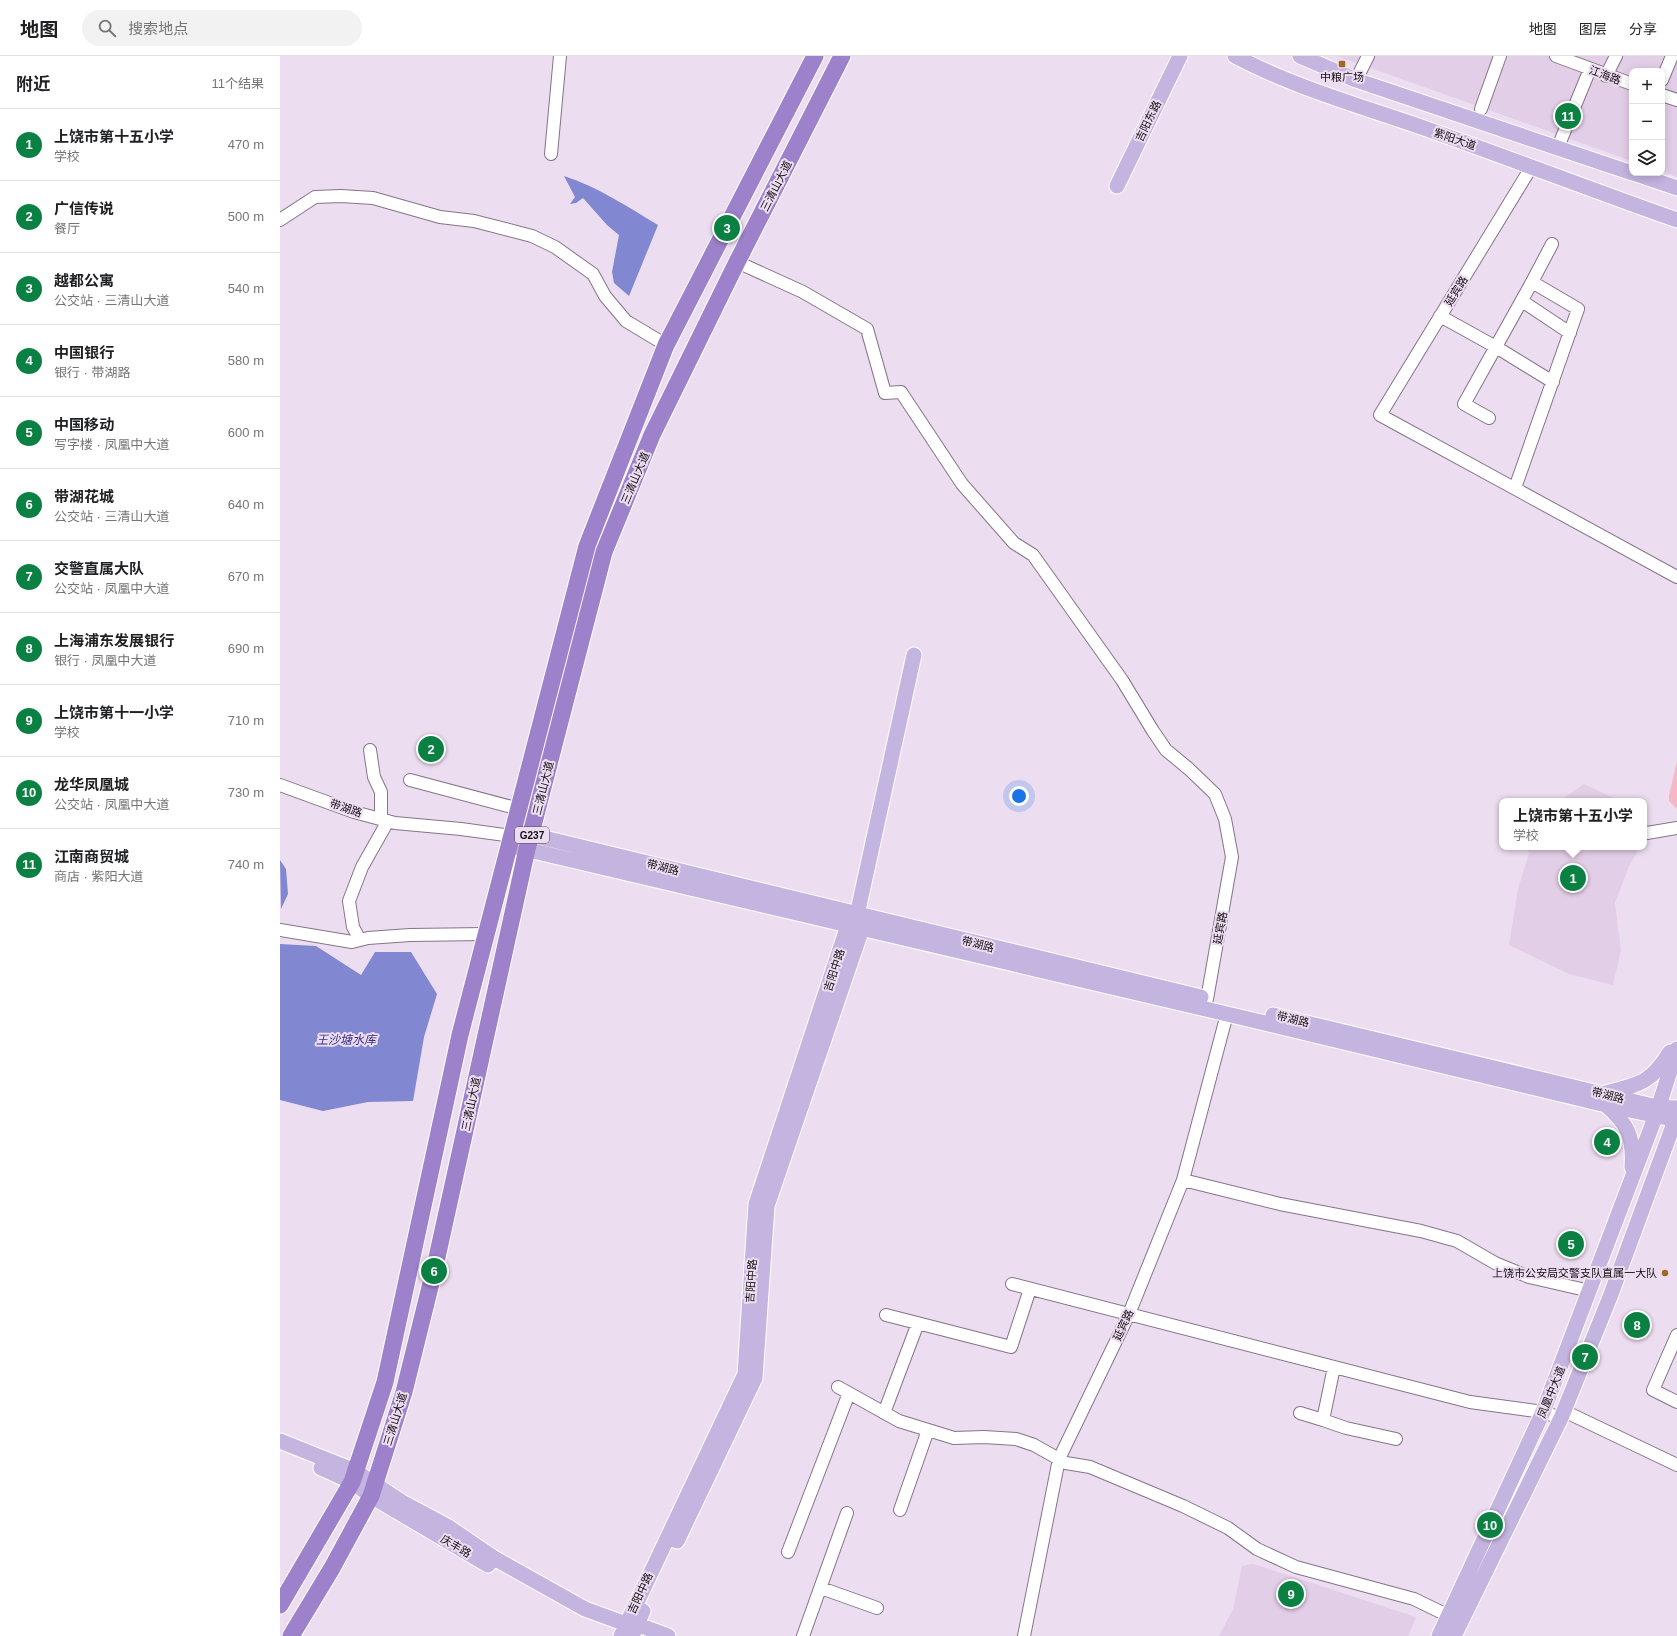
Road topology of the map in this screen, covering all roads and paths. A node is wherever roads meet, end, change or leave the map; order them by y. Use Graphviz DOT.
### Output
graph roads {
  1 [pos="560,56"];
  2 [pos="815,56"];
  3 [pos="842,56"];
  4 [pos="1180,56"];
  5 [pos="1235,56"];
  6 [pos="1300,56"];
  7 [pos="1368,56"];
  8 [pos="1500,56"];
  9 [pos="1556,56"];
  10 [pos="1616,56"];
  11 [pos="1672,56"];
  12 [pos="1590,69"];
  13 [pos="1665,73"];
  14 [pos="1606,76"];
  15 [pos="1356,80"];
  16 [pos="1629,83"];
  17 [pos="1665,96"];
  18 [pos="1677,100"];
  19 [pos="1481,109"];
  20 [pos="1558,147"];
  21 [pos="551,154"];
  22 [pos="1532,166"];
  23 [pos="1629,172"];
  24 [pos="1641,176"];
  25 [pos="1117,186"];
  26 [pos="1677,188"];
  27 [pos="280,220"];
  28 [pos="1677,220"];
  29 [pos="1552,244"];
  30 [pos="737,262"];
  31 [pos="1532,282"];
  32 [pos="1522,301"];
  33 [pos="1440,316"];
  34 [pos="1570,332"];
  35 [pos="666,345"];
  36 [pos="1496,347"];
  37 [pos="1553,382"];
  38 [pos="1489,418"];
  39 [pos="1515,488"];
  40 [pos="1677,577"];
  41 [pos="914,655"];
  42 [pos="370,750"];
  43 [pos="410,780"];
  44 [pos="280,785"];
  45 [pos="519,809"];
  46 [pos="384,820"];
  47 [pos="1677,828"];
  48 [pos="1647,832"];
  49 [pos="511,841"];
  50 [pos="529,842"];
  51 [pos="857,920"];
  52 [pos="280,930"];
  53 [pos="486,934"];
  54 [pos="360,940"];
  55 [pos="1207,999"];
  56 [pos="1227,1014"];
  57 [pos="1677,1040"];
  58 [pos="1677,1049"];
  59 [pos="1604,1100"];
  60 [pos="1656,1111"];
  61 [pos="1676,1116"];
  62 [pos="1677,1141"];
  63 [pos="1661,1159"];
  64 [pos="1183,1180"];
  65 [pos="1632,1180"];
  66 [pos="1012,1284"];
  67 [pos="1030,1289"];
  68 [pos="1590,1291"];
  69 [pos="1129,1314"];
  70 [pos="886,1315"];
  71 [pos="918,1323"];
  72 [pos="1677,1335"];
  73 [pos="1334,1367"];
  74 [pos="838,1387"];
  75 [pos="849,1394"];
  76 [pos="1677,1402"];
  77 [pos="1543,1412"];
  78 [pos="884,1413"];
  79 [pos="1300,1413"];
  80 [pos="1562,1415"];
  81 [pos="1323,1420"];
  82 [pos="928,1430"];
  83 [pos="1396,1439"];
  84 [pos="280,1441"];
  85 [pos="280,1449"];
  86 [pos="1059,1459"];
  87 [pos="1677,1465"];
  88 [pos="354,1476"];
  89 [pos="373,1490"];
  90 [pos="900,1510"];
  91 [pos="847,1513"];
  92 [pos="788,1552"];
  93 [pos="820,1588"];
  94 [pos="280,1605"];
  95 [pos="877,1608"];
  96 [pos="1449,1616"];
  97 [pos="629,1632"];
  98 [pos="291,1636"];
  99 [pos="668,1636"];
  100 [pos="803,1636"];
  101 [pos="1024,1636"];
  102 [pos="1439,1636"];
  103 [pos="1454,1636"];
  1 -- 21 [label="street"];
  2 -- 35 [label="highway, 三清山大道 / G237"];
  3 -- 30 [label="highway, 三清山大道 / G237"];
  4 -- 25 [label="main road, 吉阳东路"];
  5 -- 22 [label="main road, 紫阳大道"];
  6 -- 15 [label="main road"];
  7 -- 15 [label="street"];
  8 -- 19 [label="street"];
  9 -- 12 [label="street, 江海路"];
  10 -- 14 [label="street"];
  11 -- 13 [label="street"];
  12 -- 14 [label="street, 江海路"];
  12 -- 20 [label="street"];
  14 -- 16 [label="street, 江海路"];
  15 -- 20 [label="main road"];
  17 -- 18 [label="street"];
  20 -- 23 [label="main road"];
  22 -- 28 [label="main road, 紫阳大道"];
  22 -- 33 [label="street, 延宾路"];
  24 -- 26 [label="main road"];
  27 -- 35 [label="street"];
  29 -- 31 [label="street"];
  30 -- 50 [label="highway, 三清山大道 / G237"];
  30 -- 55 [label="street, 延宾路"];
  31 -- 32 [label="street"];
  31 -- 34 [label="street"];
  32 -- 34 [label="street"];
  32 -- 36 [label="street"];
  33 -- 36 [label="street"];
  33 -- 39 [label="street, 延宾路"];
  34 -- 37 [label="street"];
  35 -- 45 [label="highway, 三清山大道 / G237"];
  36 -- 37 [label="street"];
  36 -- 38 [label="street"];
  37 -- 39 [label="street"];
  39 -- 40 [label="street"];
  41 -- 51 [label="main road, 吉阳中路"];
  42 -- 46 [label="street"];
  43 -- 45 [label="street"];
  44 -- 46 [label="street, 带湖路"];
  45 -- 49 [label="highway, 三清山大道 / G237"];
  46 -- 49 [label="street, 带湖路"];
  46 -- 54 [label="street"];
  47 -- 48 [label="street"];
  49 -- 50 [label="main road, 带湖路"];
  49 -- 53 [label="highway, 三清山大道 / G237"];
  50 -- 51 [label="main road, 带湖路"];
  50 -- 89 [label="highway, 三清山大道 / G237"];
  51 -- 55 [label="main road, 带湖路"];
  51 -- 56 [label="main road, 带湖路"];
  51 -- 97 [label="main road, 吉阳中路"];
  52 -- 54 [label="street"];
  53 -- 54 [label="street"];
  53 -- 88 [label="highway, 三清山大道 / G237"];
  55 -- 59 [label="main road, 带湖路"];
  56 -- 59 [label="main road, 带湖路"];
  56 -- 64 [label="street, 延宾路"];
  57 -- 59 [label="main road"];
  58 -- 60 [label="main road, 凤凰中大道"];
  59 -- 60 [label="main road, 带湖路"];
  59 -- 65 [label="main road"];
  60 -- 61 [label="main road, 带湖路"];
  60 -- 65 [label="main road, 凤凰中大道"];
  61 -- 63 [label="main road, 凤凰中大道"];
  62 -- 63 [label="main road"];
  63 -- 80 [label="main road, 凤凰中大道"];
  64 -- 68 [label="street"];
  64 -- 69 [label="street, 延宾路"];
  65 -- 68 [label="main road, 凤凰中大道"];
  66 -- 67 [label="street"];
  67 -- 69 [label="street"];
  67 -- 71 [label="street"];
  68 -- 77 [label="main road, 凤凰中大道"];
  69 -- 73 [label="street"];
  69 -- 86 [label="street, 延宾路"];
  70 -- 71 [label="street"];
  71 -- 78 [label="street"];
  72 -- 76 [label="street"];
  73 -- 77 [label="street"];
  73 -- 81 [label="street"];
  74 -- 75 [label="street"];
  75 -- 78 [label="street"];
  75 -- 92 [label="street"];
  77 -- 80 [label="street"];
  77 -- 96 [label="main road, 凤凰中大道"];
  78 -- 82 [label="street"];
  79 -- 81 [label="street"];
  80 -- 87 [label="street"];
  80 -- 103 [label="main road, 凤凰中大道"];
  81 -- 83 [label="street"];
  82 -- 86 [label="street"];
  82 -- 90 [label="street"];
  84 -- 88 [label="main road"];
  85 -- 88 [label="main road"];
  86 -- 96 [label="street"];
  86 -- 101 [label="street, 延宾路"];
  88 -- 89 [label="main road"];
  88 -- 94 [label="highway, 三清山大道 / G237"];
  89 -- 97 [label="main road"];
  89 -- 97 [label="main road, 庆丰路"];
  89 -- 98 [label="highway, 三清山大道 / G237"];
  91 -- 93 [label="street"];
  93 -- 95 [label="street"];
  93 -- 100 [label="street"];
  96 -- 102 [label="main road, 凤凰中大道"];
  97 -- 99 [label="main road"];
}
